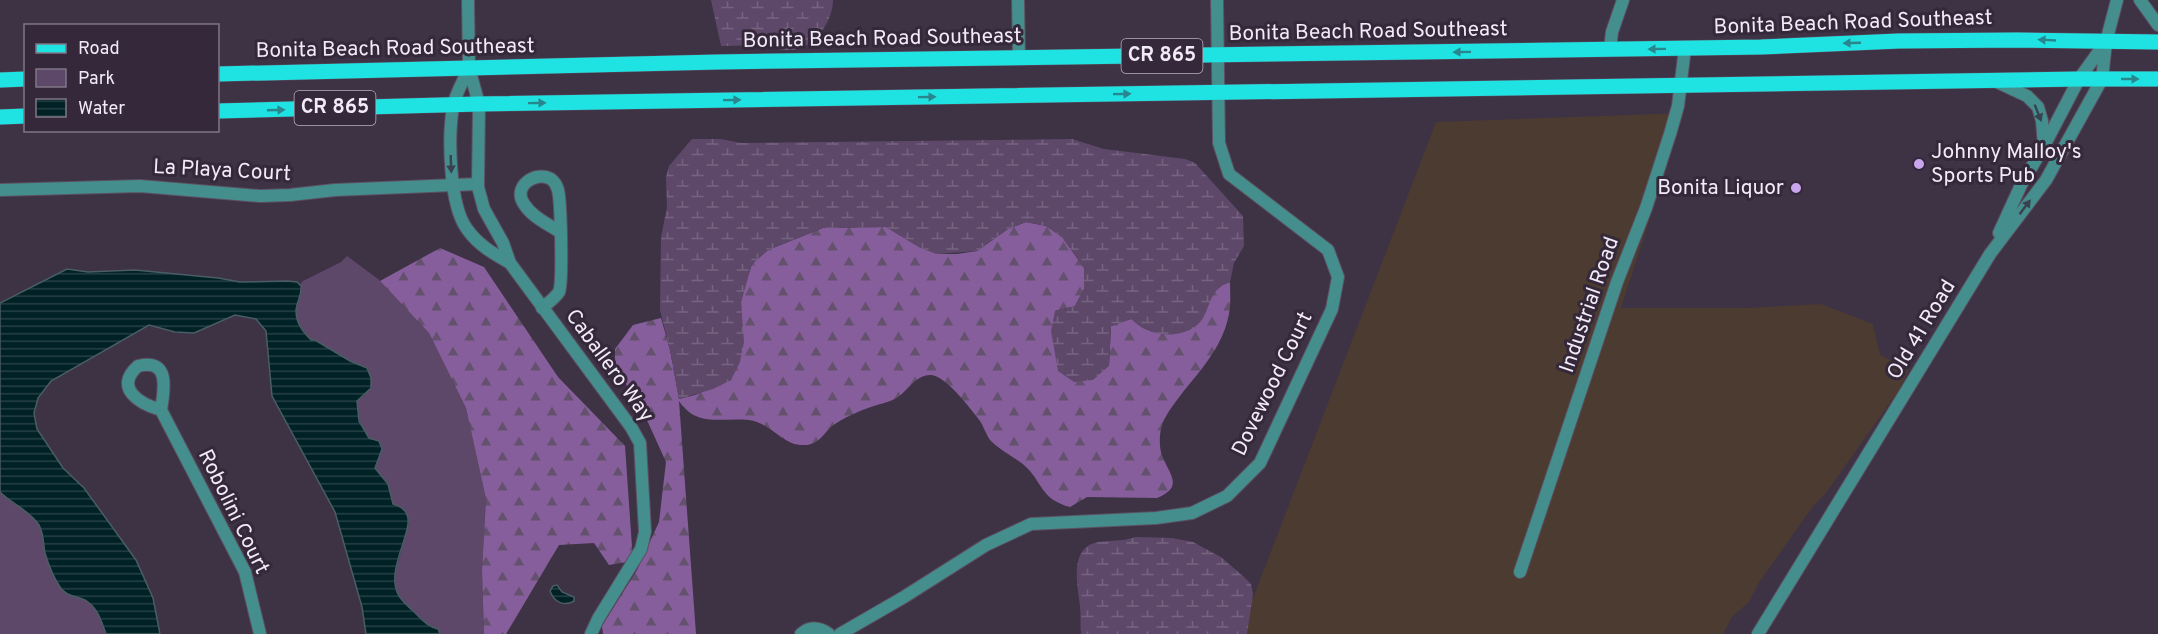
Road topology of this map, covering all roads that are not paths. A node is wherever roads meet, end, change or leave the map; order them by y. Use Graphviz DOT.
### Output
graph roads {
  1 [pos="468,0"];
  2 [pos="1018,0"];
  3 [pos="1217,0"];
  4 [pos="1623,0"];
  5 [pos="2117,0"];
  6 [pos="2140,0"];
  7 [pos="2158,25"];
  8 [pos="2106,42"];
  9 [pos="2158,42"];
  10 [pos="1685,48"];
  11 [pos="1610,49"];
  12 [pos="1218,55"];
  13 [pos="1019,58"];
  14 [pos="469,68"];
  15 [pos="219,74"];
  16 [pos="24,79"];
  17 [pos="2079,79"];
  18 [pos="2102,79"];
  19 [pos="2158,79"];
  20 [pos="0,80"];
  21 [pos="1993,81"];
  22 [pos="1681,86"];
  23 [pos="1220,92"];
  24 [pos="479,104"];
  25 [pos="453,105"];
  26 [pos="219,111"];
  27 [pos="24,116"];
  28 [pos="0,117"];
  29 [pos="2044,146"];
  30 [pos="478,184"];
  31 [pos="452,185"];
  32 [pos="0,190"];
  33 [pos="560,232"];
  34 [pos="1990,254"];
  35 [pos="510,263"];
  36 [pos="542,308"];
  37 [pos="161,410"];
  38 [pos="1520,572"];
  39 [pos="260,634"];
  40 [pos="591,634"];
  41 [pos="801,634"];
  42 [pos="830,634"];
  43 [pos="840,634"];
  44 [pos="1758,634"];
  1 -- 14 [label="street"];
  2 -- 13 [label="street"];
  3 -- 12 [label="street, Dovewood Court"];
  4 -- 11 [label="street"];
  5 -- 8 [label="street, Old 41 Road"];
  6 -- 7 [label="street"];
  8 -- 9 [label="main road, Bonita Beach Road Southeast / CR 865"];
  8 -- 10 [label="main road, Bonita Beach Road Southeast / CR 865, one-way"];
  8 -- 17 [label="street, Old 41 Road"];
  8 -- 18 [label="street, Old 41 Road"];
  10 -- 11 [label="main road, Bonita Beach Road Southeast / CR 865, one-way"];
  10 -- 22 [label="street, Industrial Road"];
  11 -- 12 [label="main road, Bonita Beach Road Southeast / CR 865, one-way"];
  12 -- 13 [label="main road, Bonita Beach Road Southeast / CR 865"];
  12 -- 23 [label="street, Dovewood Court"];
  13 -- 14 [label="main road, Bonita Beach Road Southeast / CR 865"];
  14 -- 15 [label="main road, Bonita Beach Road Southeast / CR 865"];
  14 -- 24 [label="street, Caballero Way"];
  14 -- 25 [label="street, Caballero Way"];
  16 -- 20 [label="main road"];
  17 -- 18 [label="main road, CR 865"];
  17 -- 21 [label="main road, CR 865"];
  17 -- 29 [label="street, Old 41 Road"];
  18 -- 19 [label="main road, CR 865, one-way"];
  34 -- 18 [label="street, Old 41 Road, one-way"];
  21 -- 22 [label="main road, CR 865"];
  21 -- 29 [label="street, one-way"];
  22 -- 23 [label="main road, CR 865"];
  22 -- 38 [label="street, Industrial Road"];
  24 -- 23 [label="main road, CR 865, one-way"];
  23 -- 43 [label="street, Dovewood Court"];
  24 -- 25 [label="main road, CR 865"];
  24 -- 30 [label="street, Caballero Way"];
  26 -- 25 [label="main road, CR 865, one-way"];
  25 -- 31 [label="street, Caballero Way, one-way"];
  27 -- 28 [label="main road"];
  29 -- 34 [label="street, Old 41 Road"];
  30 -- 31 [label="street, La Playa Court"];
  30 -- 35 [label="street, Caballero Way"];
  31 -- 32 [label="street, La Playa Court"];
  31 -- 35 [label="street, Caballero Way"];
  33 -- 33 [label="street"];
  33 -- 36 [label="street"];
  34 -- 44 [label="street, Old 41 Road"];
  35 -- 36 [label="street, Caballero Way"];
  36 -- 40 [label="street, Caballero Way"];
  37 -- 39 [label="street, Robolini Court"];
  41 -- 42 [label="street"];
}
